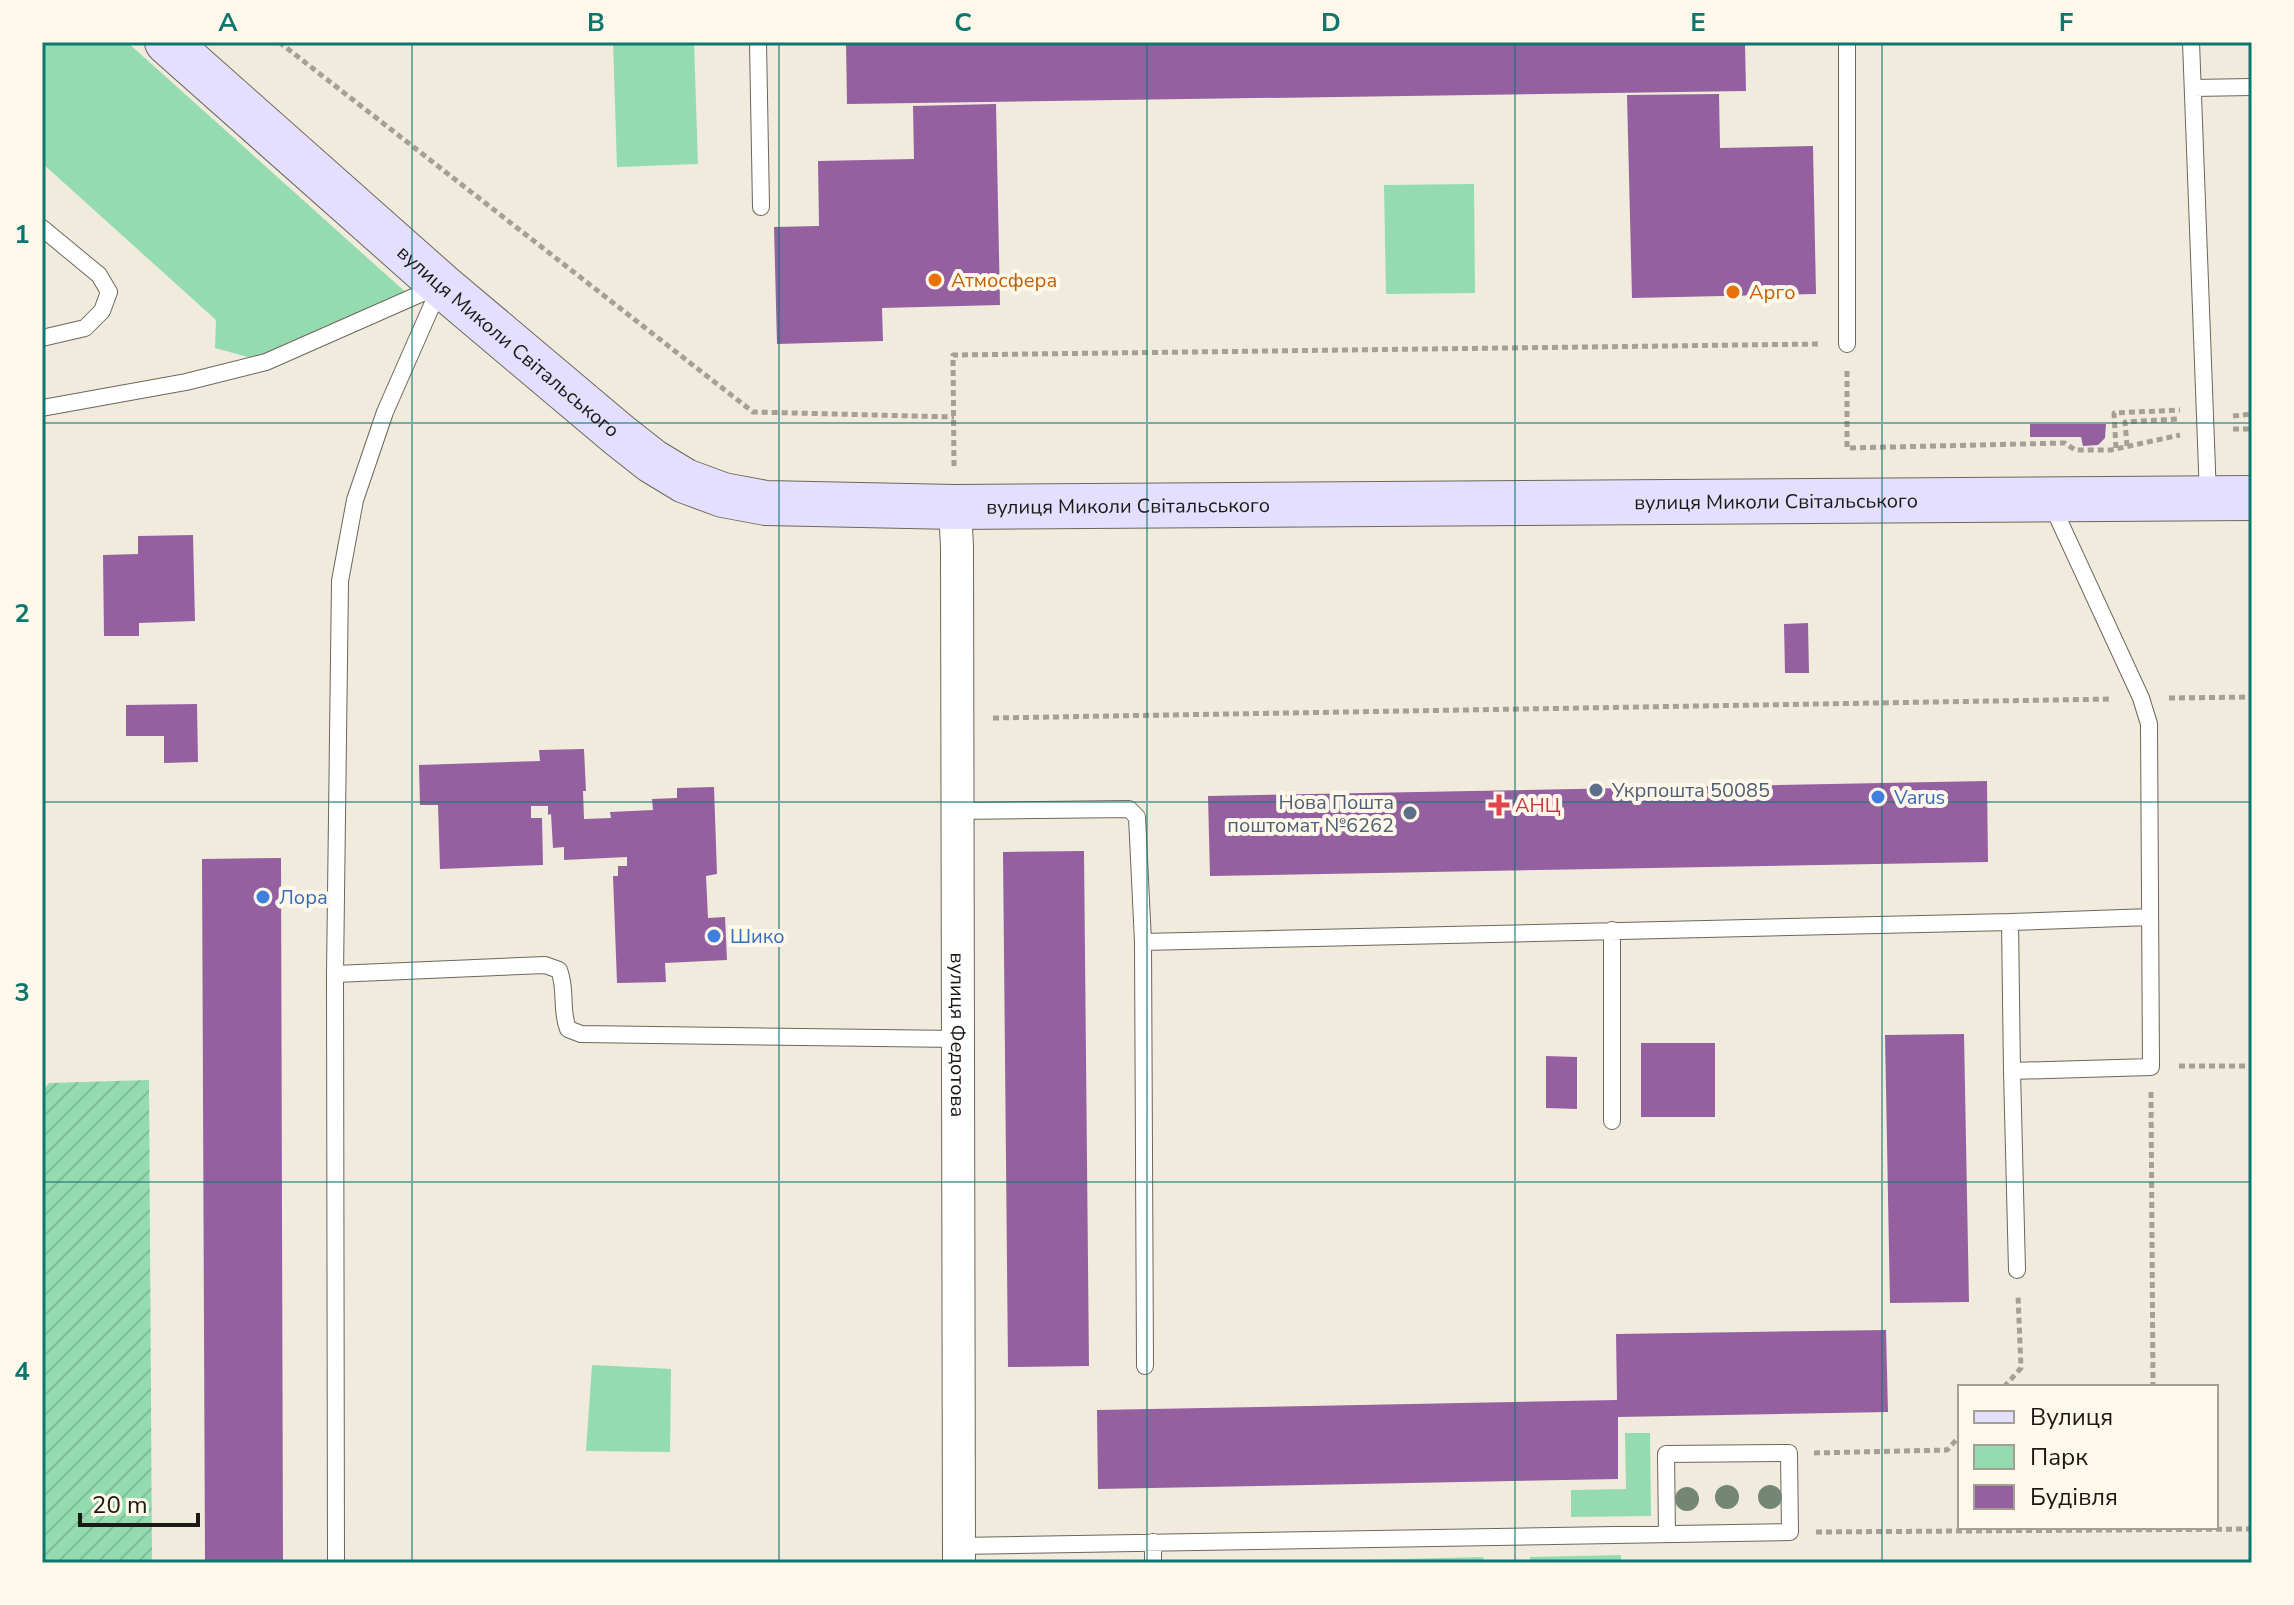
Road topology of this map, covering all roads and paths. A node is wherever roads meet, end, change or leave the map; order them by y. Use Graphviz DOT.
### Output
graph roads {
  1 [pos="167,42"];
  2 [pos="279,42"];
  3 [pos="758,42"];
  4 [pos="1847,42"];
  5 [pos="2191,42"];
  6 [pos="2252,87"];
  7 [pos="2193,88"];
  8 [pos="761,207"];
  9 [pos="42,228"];
  10 [pos="441,285"];
  11 [pos="42,338"];
  12 [pos="1847,344"];
  13 [pos="42,408"];
  14 [pos="2205,409"];
  15 [pos="954,417"];
  16 [pos="2125,422"];
  17 [pos="2206,429"];
  18 [pos="2252,429"];
  19 [pos="2127,446"];
  20 [pos="2116,448"];
  21 [pos="2252,498"];
  22 [pos="2208,499"];
  23 [pos="2049,500"];
  24 [pos="955,507"];
  25 [pos="2252,697"];
  26 [pos="2141,698"];
  27 [pos="956,719"];
  28 [pos="956,811"];
  29 [pos="2150,917"];
  30 [pos="2010,922"];
  31 [pos="1612,930"];
  32 [pos="1143,942"];
  33 [pos="335,974"];
  34 [pos="957,1039"];
  35 [pos="2252,1066"];
  36 [pos="2151,1067"];
  37 [pos="2012,1071"];
  38 [pos="1612,1121"];
  39 [pos="2017,1270"];
  40 [pos="1145,1366"];
  41 [pos="2006,1385"];
  42 [pos="2153,1385"];
  43 [pos="1958,1438"];
  44 [pos="1789,1453"];
  45 [pos="2062,1529"];
  46 [pos="2218,1529"];
  47 [pos="2252,1529"];
  48 [pos="1790,1532"];
  49 [pos="1667,1534"];
  50 [pos="1153,1542"];
  51 [pos="959,1554"];
  52 [pos="336,1563"];
  53 [pos="1153,1563"];
  1 -- 10 [label="main road, вулиця Миколи Світальського"];
  2 -- 15 [label="path"];
  3 -- 8 [label="lane"];
  4 -- 12 [label="lane"];
  5 -- 7 [label="lane"];
  6 -- 7 [label="lane"];
  7 -- 14 [label="lane"];
  9 -- 11 [label="lane"];
  10 -- 13 [label="lane"];
  10 -- 24 [label="main road, вулиця Миколи Світальського"];
  10 -- 33 [label="lane"];
  12 -- 15 [label="path"];
  12 -- 20 [label="path"];
  14 -- 17 [label="lane"];
  14 -- 20 [label="path"];
  15 -- 24 [label="path"];
  16 -- 19 [label="path"];
  17 -- 18 [label="path"];
  17 -- 19 [label="path"];
  17 -- 22 [label="lane"];
  19 -- 20 [label="path"];
  21 -- 22 [label="main road, вулиця Миколи Світальського"];
  22 -- 23 [label="main road, вулиця Миколи Світальського"];
  23 -- 24 [label="main road, вулиця Миколи Світальського"];
  23 -- 26 [label="lane"];
  24 -- 27 [label="street, вулиця Федотова"];
  25 -- 26 [label="path"];
  26 -- 27 [label="path"];
  26 -- 29 [label="lane"];
  27 -- 28 [label="street, вулиця Федотова"];
  28 -- 32 [label="lane"];
  28 -- 34 [label="street, вулиця Федотова"];
  29 -- 30 [label="lane"];
  29 -- 36 [label="lane"];
  30 -- 31 [label="lane"];
  30 -- 37 [label="lane"];
  31 -- 32 [label="lane"];
  31 -- 38 [label="lane"];
  32 -- 40 [label="lane"];
  33 -- 34 [label="lane"];
  33 -- 52 [label="lane"];
  34 -- 51 [label="street, вулиця Федотова"];
  35 -- 36 [label="path"];
  36 -- 37 [label="lane"];
  36 -- 42 [label="path"];
  37 -- 39 [label="lane"];
  39 -- 41 [label="path"];
  43 -- 44 [label="path"];
  44 -- 48 [label="lane"];
  44 -- 49 [label="lane"];
  45 -- 48 [label="path"];
  46 -- 47 [label="path"];
  48 -- 49 [label="lane"];
  49 -- 50 [label="lane"];
  50 -- 51 [label="lane"];
  50 -- 53 [label="lane"];
}
